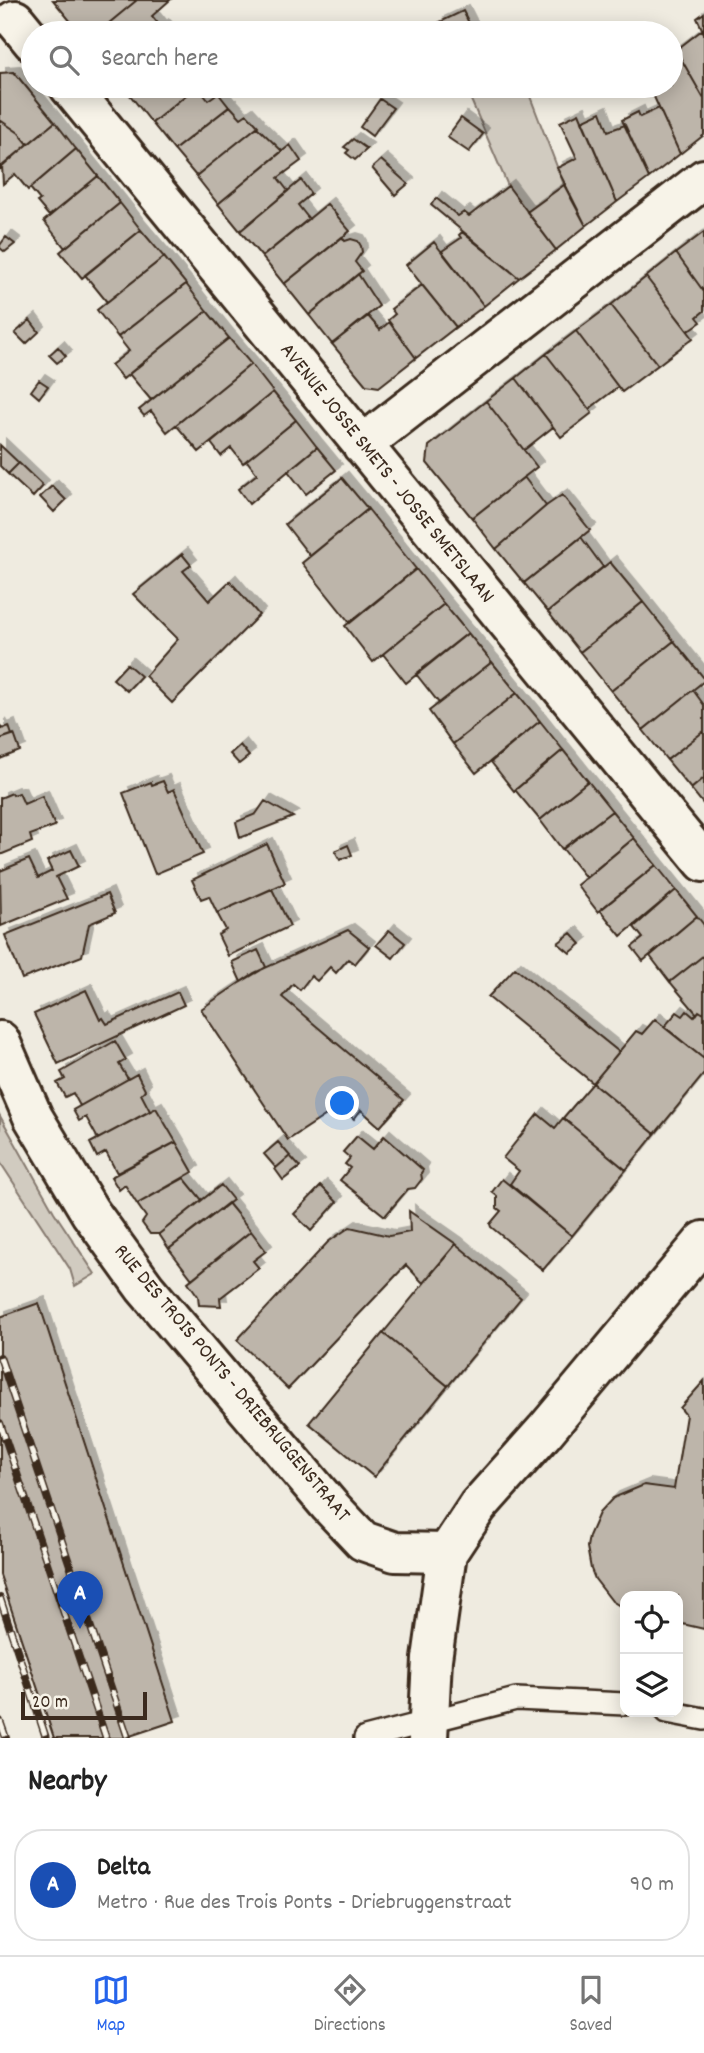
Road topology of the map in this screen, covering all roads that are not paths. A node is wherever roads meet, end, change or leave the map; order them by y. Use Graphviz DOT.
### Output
graph roads {
  1 [pos="79,98"];
  2 [pos="704,179"];
  3 [pos="362,446"];
  4 [pos="704,862"];
  5 [pos="0,1041"];
  6 [pos="704,1241"];
  7 [pos="447,1553"];
  8 [pos="620,1704"];
  9 [pos="683,1715"];
  10 [pos="704,1719"];
  11 [pos="428,1730"];
  12 [pos="365,1738"];
  1 -- 3 [label="street, AVENUE JOSSE SMETS - JOSSE SMETSLAAN"];
  2 -- 3 [label="street"];
  3 -- 4 [label="street, AVENUE JOSSE SMETS - JOSSE SMETSLAAN"];
  5 -- 7 [label="street, RUE DES TROIS PONTS - DRIEBRUGGENSTRAAT"];
  6 -- 7 [label="street"];
  7 -- 11 [label="street"];
  8 -- 11 [label="lane"];
  9 -- 10 [label="lane"];
  11 -- 12 [label="lane"];
}
